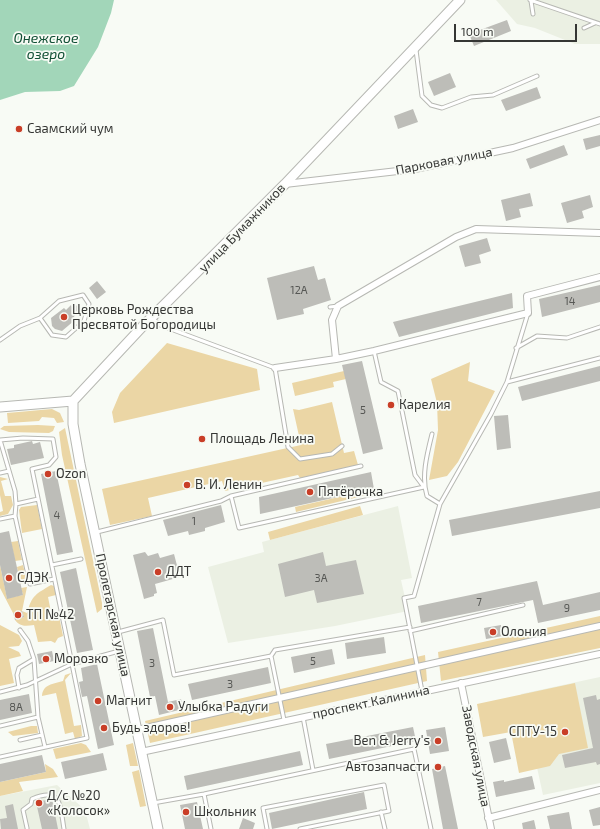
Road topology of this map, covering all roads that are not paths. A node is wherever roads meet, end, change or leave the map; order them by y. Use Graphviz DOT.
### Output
graph roads {
  1 [pos="460,0"];
  2 [pos="531,0"];
  3 [pos="534,14"];
  4 [pos="595,23"];
  5 [pos="600,24"];
  6 [pos="584,28"];
  7 [pos="415,46"];
  8 [pos="537,76"];
  9 [pos="600,120"];
  10 [pos="285,184"];
  11 [pos="600,233"];
  12 [pos="600,277"];
  13 [pos="338,306"];
  14 [pos="330,307"];
  15 [pos="528,313"];
  16 [pos="40,318"];
  17 [pos="152,318"];
  18 [pos="600,327"];
  19 [pos="0,340"];
  20 [pos="516,348"];
  21 [pos="374,351"];
  22 [pos="600,358"];
  23 [pos="336,359"];
  24 [pos="275,368"];
  25 [pos="507,382"];
  26 [pos="73,401"];
  27 [pos="0,407"];
  28 [pos="432,434"];
  29 [pos="0,440"];
  30 [pos="342,446"];
  31 [pos="361,466"];
  32 [pos="9,471"];
  33 [pos="0,473"];
  34 [pos="424,487"];
  35 [pos="232,496"];
  36 [pos="38,499"];
  37 [pos="16,504"];
  38 [pos="440,504"];
  39 [pos="14,516"];
  40 [pos="0,519"];
  41 [pos="95,533"];
  42 [pos="81,559"];
  43 [pos="52,565"];
  44 [pos="54,579"];
  45 [pos="523,605"];
  46 [pos="600,626"];
  47 [pos="410,627"];
  48 [pos="20,630"];
  49 [pos="410,632"];
  50 [pos="116,633"];
  51 [pos="120,651"];
  52 [pos="600,654"];
  53 [pos="272,656"];
  54 [pos="34,659"];
  55 [pos="72,664"];
  56 [pos="417,666"];
  57 [pos="36,681"];
  58 [pos="461,683"];
  59 [pos="18,688"];
  60 [pos="422,691"];
  61 [pos="0,692"];
  62 [pos="280,697"];
  63 [pos="303,716"];
  64 [pos="38,717"];
  65 [pos="284,720"];
  66 [pos="0,726"];
  67 [pos="137,730"];
  68 [pos="42,735"];
  69 [pos="20,740"];
  70 [pos="45,747"];
  71 [pos="141,752"];
  72 [pos="0,757"];
  73 [pos="313,770"];
  74 [pos="600,790"];
  75 [pos="204,794"];
  76 [pos="152,803"];
  77 [pos="381,812"];
  78 [pos="488,818"];
  79 [pos="27,828"];
  80 [pos="64,829"];
  81 [pos="158,829"];
  82 [pos="211,829"];
  83 [pos="267,829"];
  84 [pos="300,829"];
  85 [pos="385,829"];
  86 [pos="431,829"];
  87 [pos="490,829"];
  1 -- 7 [label="street, улица Бумажников"];
  2 -- 3 [label="lane"];
  2 -- 4 [label="lane"];
  4 -- 5 [label="lane"];
  4 -- 6 [label="lane"];
  7 -- 8 [label="lane"];
  7 -- 10 [label="street, улица Бумажников"];
  9 -- 10 [label="street, Парковая улица"];
  10 -- 17 [label="street, улица Бумажников"];
  11 -- 13 [label="street"];
  12 -- 15 [label="street"];
  13 -- 14 [label="lane"];
  13 -- 23 [label="street"];
  15 -- 20 [label="lane"];
  15 -- 21 [label="street"];
  16 -- 16 [label="lane"];
  16 -- 19 [label="lane"];
  17 -- 24 [label="lane"];
  17 -- 26 [label="street, улица Бумажников"];
  18 -- 20 [label="lane"];
  20 -- 25 [label="lane"];
  21 -- 23 [label="street"];
  21 -- 34 [label="lane"];
  22 -- 25 [label="lane"];
  23 -- 24 [label="street"];
  24 -- 30 [label="lane"];
  25 -- 38 [label="lane"];
  26 -- 27 [label="street"];
  26 -- 41 [label="street, Пролетарская улица"];
  28 -- 34 [label="lane"];
  29 -- 32 [label="lane"];
  29 -- 36 [label="lane"];
  31 -- 35 [label="lane"];
  32 -- 33 [label="lane"];
  32 -- 37 [label="lane"];
  34 -- 35 [label="lane"];
  34 -- 38 [label="lane"];
  35 -- 41 [label="lane"];
  36 -- 37 [label="lane"];
  36 -- 43 [label="lane"];
  37 -- 39 [label="lane"];
  38 -- 47 [label="lane"];
  39 -- 40 [label="lane"];
  39 -- 44 [label="lane"];
  41 -- 50 [label="street, Пролетарская улица"];
  42 -- 43 [label="lane"];
  43 -- 44 [label="lane"];
  44 -- 55 [label="lane"];
  45 -- 49 [label="lane"];
  46 -- 56 [label="street"];
  47 -- 49 [label="lane"];
  47 -- 53 [label="lane"];
  48 -- 54 [label="lane"];
  49 -- 56 [label="lane"];
  50 -- 51 [label="street, Пролетарская улица"];
  50 -- 53 [label="lane"];
  51 -- 55 [label="lane"];
  51 -- 67 [label="street, Пролетарская улица"];
  52 -- 58 [label="street, проспект Калинина"];
  53 -- 62 [label="lane"];
  54 -- 57 [label="lane"];
  54 -- 59 [label="lane"];
  55 -- 57 [label="lane"];
  55 -- 70 [label="lane"];
  56 -- 60 [label="lane"];
  56 -- 62 [label="street"];
  57 -- 59 [label="lane"];
  57 -- 64 [label="lane"];
  58 -- 60 [label="street, проспект Калинина"];
  58 -- 78 [label="street, Заводская улица"];
  59 -- 61 [label="lane"];
  60 -- 63 [label="street, проспект Калинина"];
  62 -- 65 [label="lane"];
  62 -- 67 [label="street"];
  63 -- 65 [label="street, проспект Калинина"];
  63 -- 73 [label="lane"];
  64 -- 66 [label="lane"];
  64 -- 68 [label="lane"];
  65 -- 71 [label="street, проспект Калинина"];
  67 -- 71 [label="street, Пролетарская улица"];
  68 -- 69 [label="lane"];
  68 -- 70 [label="lane"];
  70 -- 72 [label="lane"];
  71 -- 76 [label="street, Пролетарская улица"];
  73 -- 75 [label="lane"];
  73 -- 86 [label="lane"];
  74 -- 78 [label="street"];
  75 -- 76 [label="lane"];
  75 -- 82 [label="lane"];
  76 -- 81 [label="street, Пролетарская улица"];
  77 -- 83 [label="lane"];
  77 -- 84 [label="lane"];
  77 -- 85 [label="lane"];
  78 -- 87 [label="street, Заводская улица"];
  79 -- 80 [label="lane"];
}
